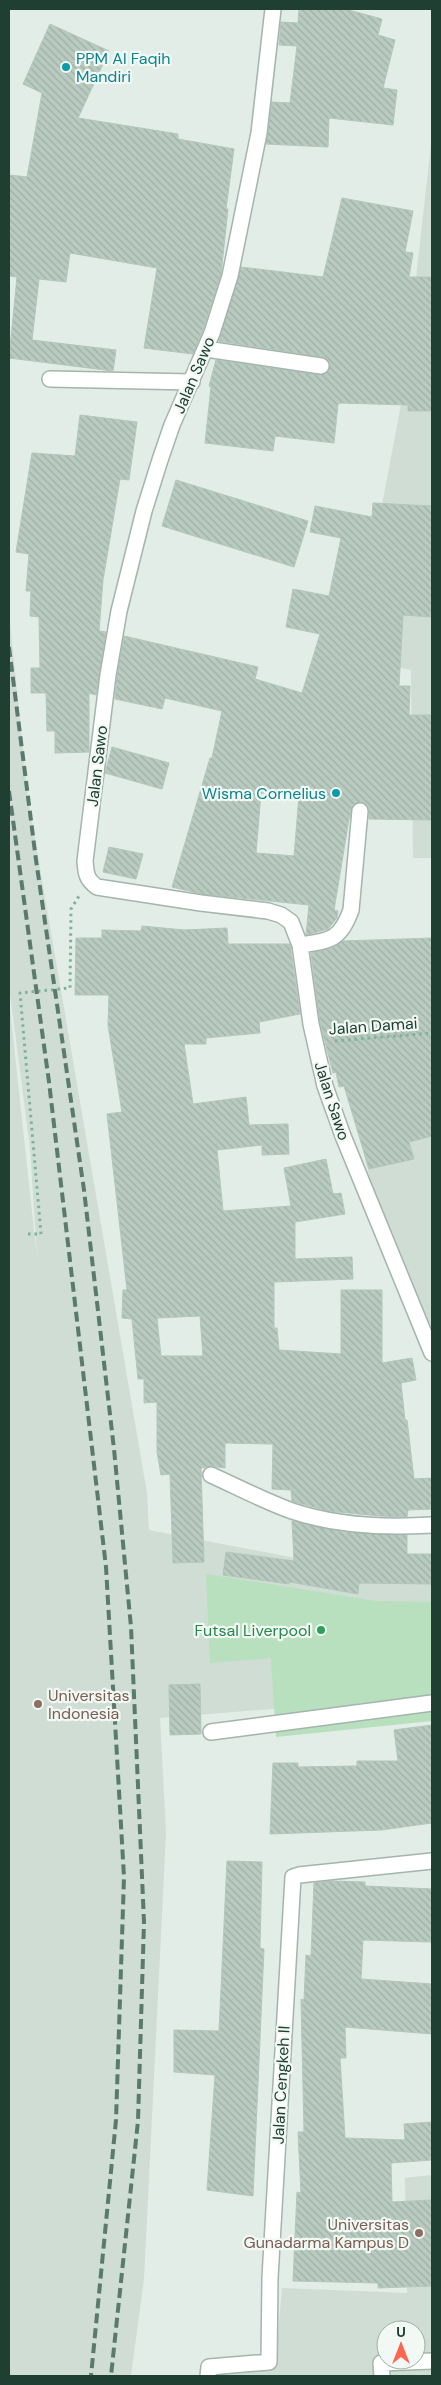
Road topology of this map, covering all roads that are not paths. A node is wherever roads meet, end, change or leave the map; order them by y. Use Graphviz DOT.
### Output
graph roads {
  1 [pos="273,9"];
  2 [pos="206,349"];
  3 [pos="321,366"];
  4 [pos="50,379"];
  5 [pos="192,382"];
  6 [pos="360,811"];
  7 [pos="300,945"];
  8 [pos="432,1353"];
  9 [pos="211,1475"];
  10 [pos="432,1525"];
  11 [pos="432,1703"];
  12 [pos="211,1732"];
  13 [pos="432,1861"];
  14 [pos="432,2361"];
  15 [pos="208,2376"];
  16 [pos="382,2376"];
  1 -- 2 [label="street, Jalan Sawo"];
  2 -- 3 [label="street"];
  2 -- 5 [label="street, Jalan Sawo"];
  4 -- 5 [label="street"];
  5 -- 7 [label="street, Jalan Sawo"];
  6 -- 7 [label="street"];
  7 -- 8 [label="street, Jalan Sawo"];
  9 -- 10 [label="street"];
  11 -- 12 [label="street"];
  13 -- 15 [label="street, Jalan Cengkeh II"];
  14 -- 16 [label="street"];
}
